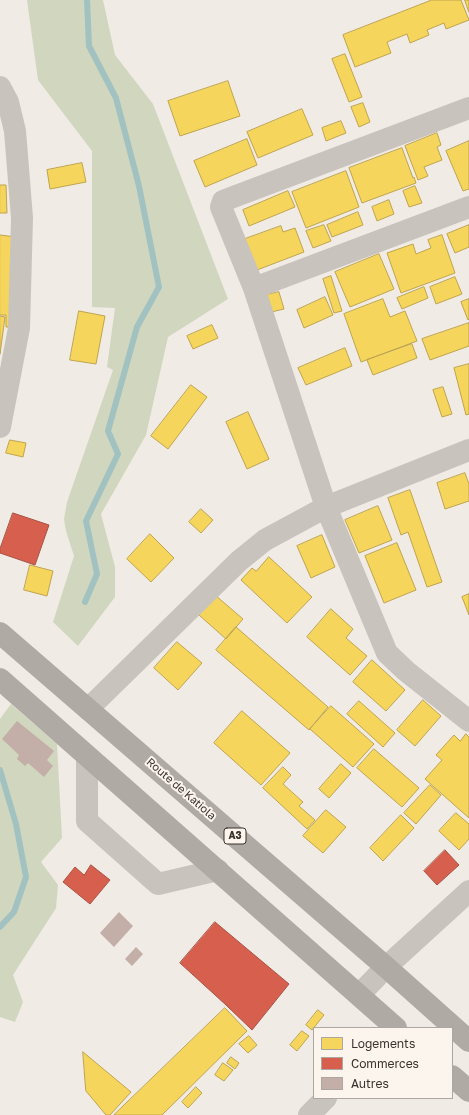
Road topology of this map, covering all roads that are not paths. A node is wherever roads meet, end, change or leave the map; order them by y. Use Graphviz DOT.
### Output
graph roads {
  1 [pos="0,87"];
  2 [pos="469,108"];
  3 [pos="469,207"];
  4 [pos="254,288"];
  5 [pos="0,427"];
  6 [pos="469,450"];
  7 [pos="326,507"];
  8 [pos="0,633"];
  9 [pos="0,679"];
  10 [pos="88,709"];
  11 [pos="464,712"];
  12 [pos="87,756"];
  13 [pos="218,870"];
  14 [pos="469,891"];
  15 [pos="386,967"];
  16 [pos="359,995"];
  17 [pos="394,1027"];
  18 [pos="469,1041"];
  19 [pos="453,1077"];
  20 [pos="469,1091"];
  21 [pos="325,1099"];
  22 [pos="309,1115"];
  1 -- 5 [label="street"];
  2 -- 4 [label="street"];
  3 -- 4 [label="street"];
  4 -- 7 [label="street"];
  6 -- 7 [label="street"];
  7 -- 10 [label="street"];
  7 -- 11 [label="street"];
  8 -- 10 [label="highway, Route de Katiola / A3"];
  9 -- 12 [label="highway"];
  10 -- 15 [label="highway, Route de Katiola / A3"];
  12 -- 13 [label="highway"];
  12 -- 13 [label="street"];
  13 -- 16 [label="highway"];
  14 -- 15 [label="street"];
  15 -- 16 [label="street"];
  15 -- 18 [label="highway, Route de Katiola / A3"];
  16 -- 17 [label="highway"];
  19 -- 20 [label="highway"];
  21 -- 22 [label="street"];
}
